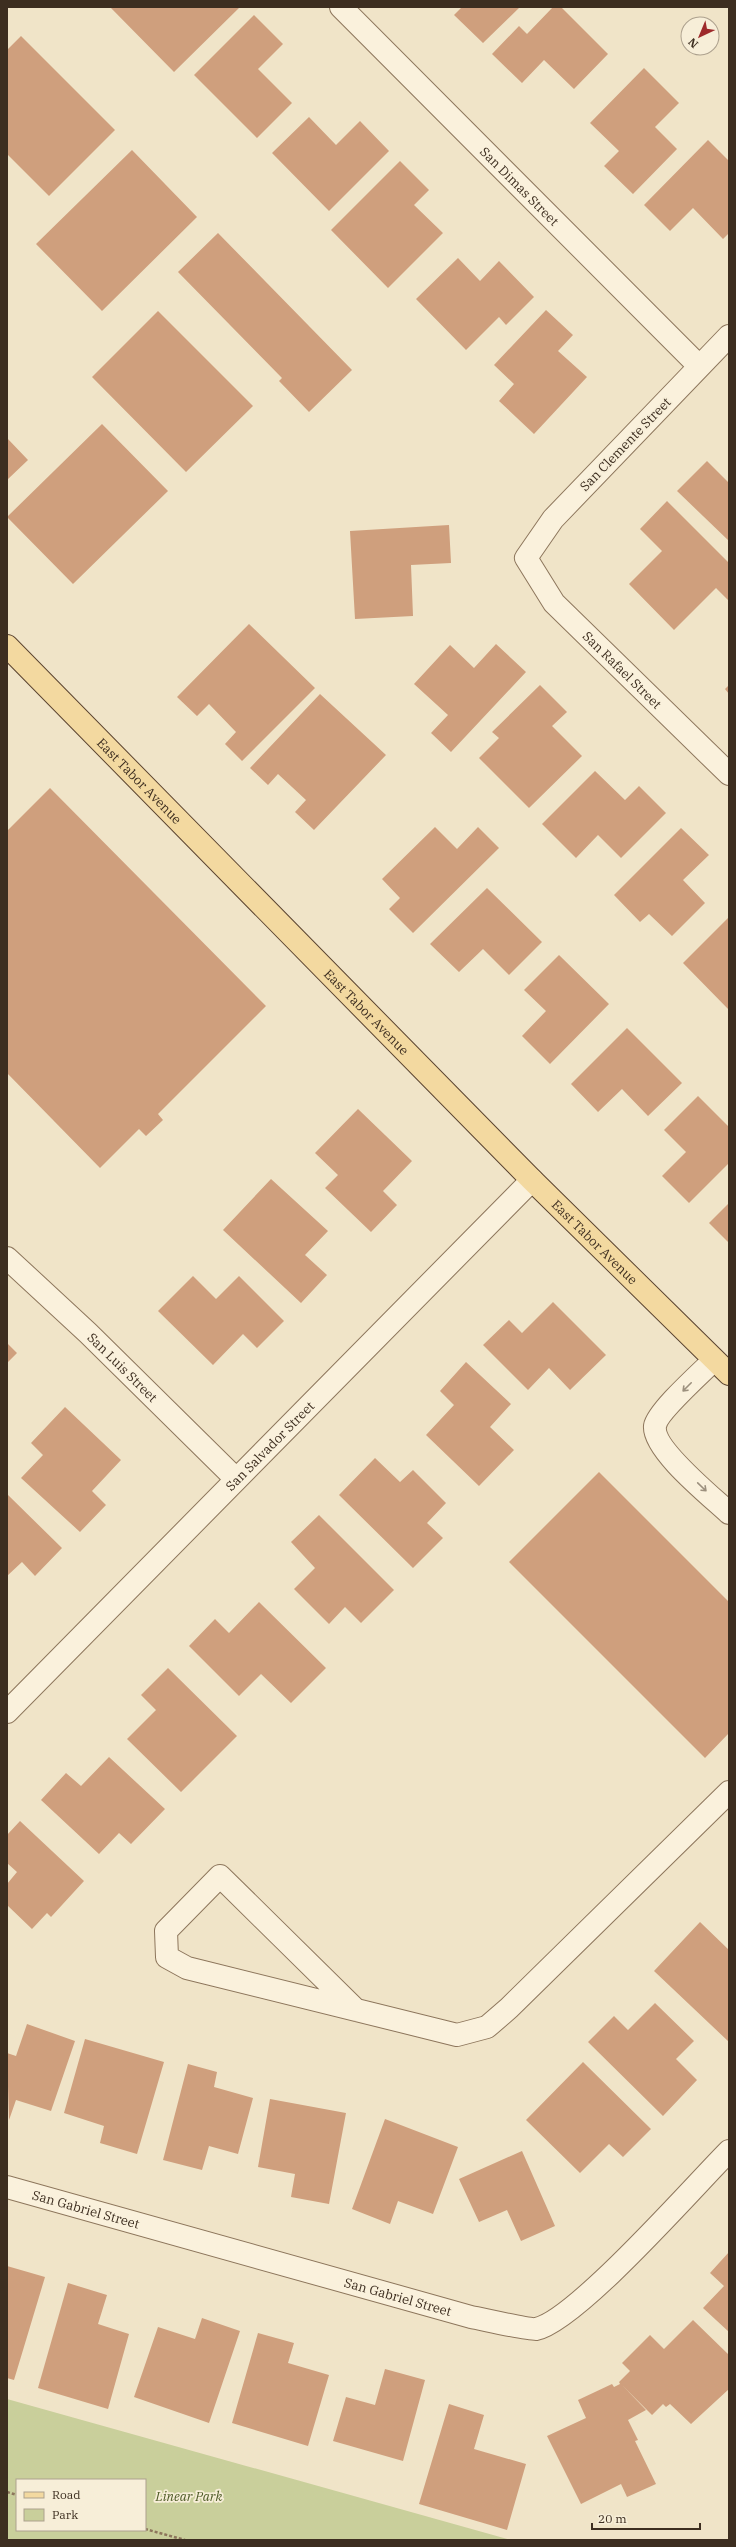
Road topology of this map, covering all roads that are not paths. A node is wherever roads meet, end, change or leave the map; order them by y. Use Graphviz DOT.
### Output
graph roads {
  1 [pos="341,7"];
  2 [pos="729,336"];
  3 [pos="699,366"];
  4 [pos="526,558"];
  5 [pos="7,646"];
  6 [pos="729,774"];
  7 [pos="532,1180"];
  8 [pos="7,1258"];
  9 [pos="722,1367"];
  10 [pos="236,1479"];
  11 [pos="729,1513"];
  12 [pos="7,1712"];
  13 [pos="729,1792"];
  14 [pos="356,2010"];
  15 [pos="729,2151"];
  16 [pos="7,2187"];
  1 -- 3 [label="street, San Dimas Street"];
  2 -- 3 [label="street, San Clemente Street"];
  3 -- 4 [label="street, San Clemente Street"];
  4 -- 6 [label="street, San Rafael Street"];
  5 -- 7 [label="main road, East Tabor Avenue"];
  7 -- 9 [label="main road, East Tabor Avenue"];
  7 -- 10 [label="street, San Salvador Street"];
  8 -- 10 [label="street, San Luis Street"];
  9 -- 11 [label="street, one-way"];
  10 -- 12 [label="street, San Salvador Street"];
  13 -- 14 [label="street"];
  14 -- 14 [label="street"];
  15 -- 16 [label="street, San Gabriel Street"];
}
